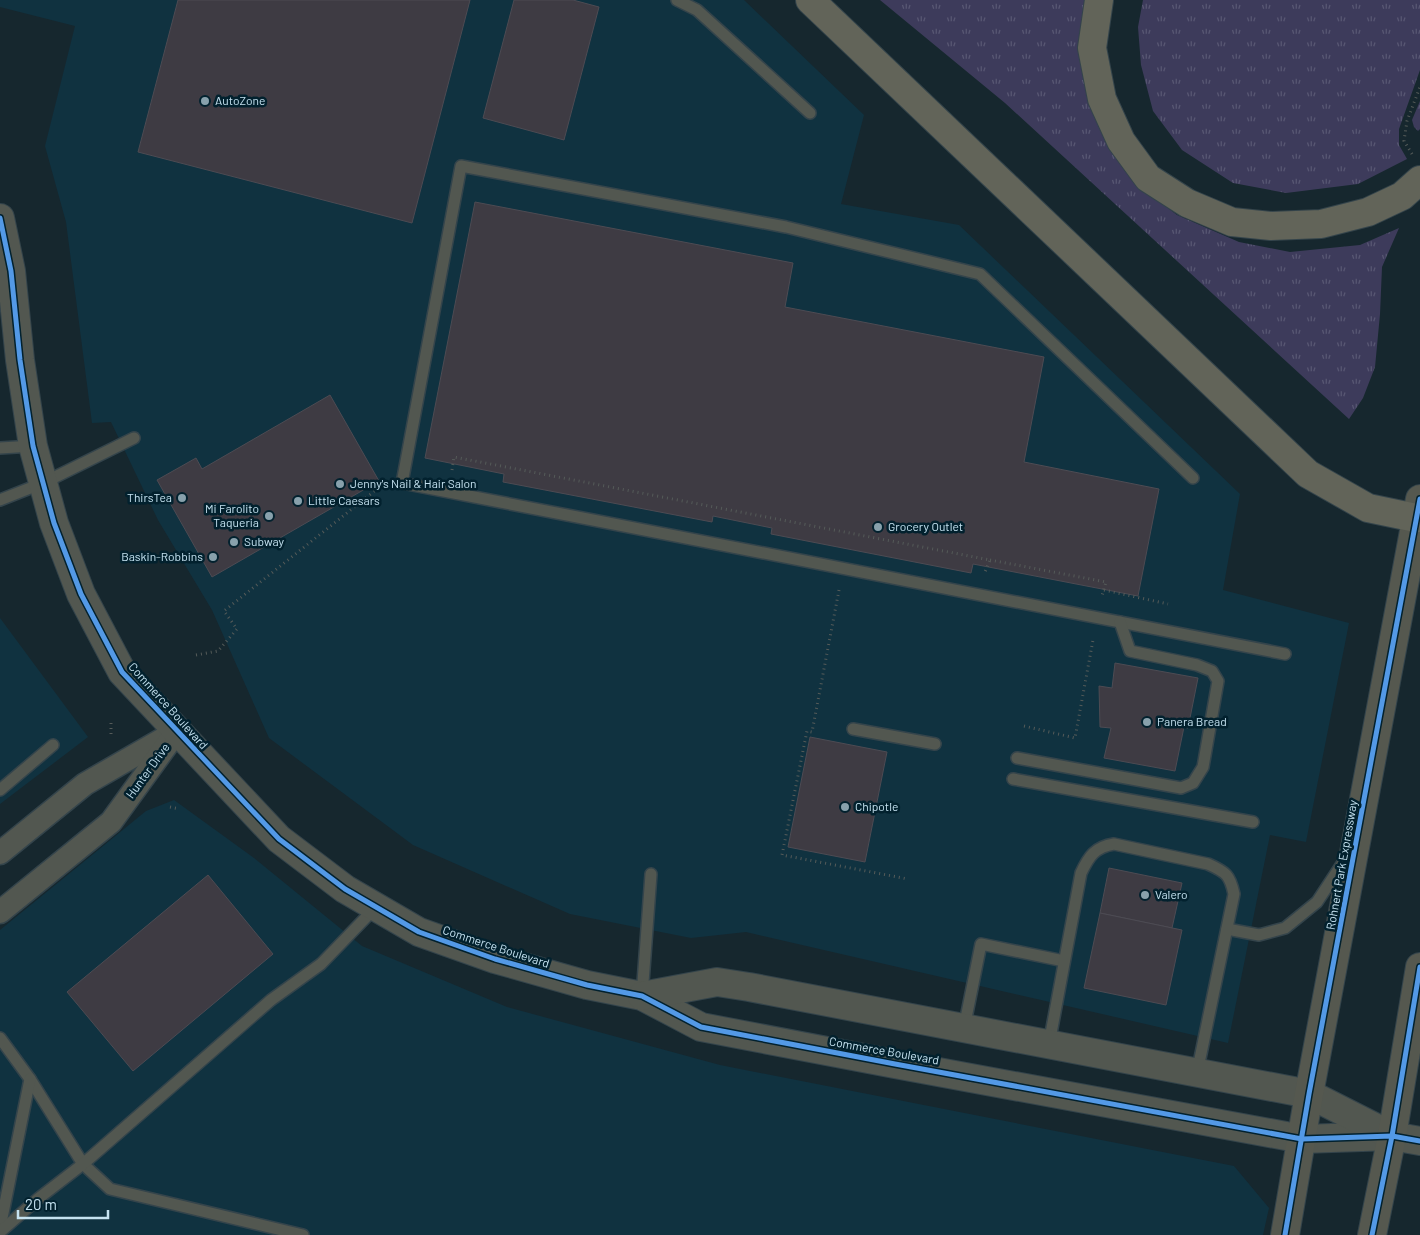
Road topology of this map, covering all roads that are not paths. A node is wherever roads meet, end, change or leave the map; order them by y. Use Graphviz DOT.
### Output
graph roads {
  1 [pos="677,0"];
  2 [pos="810,0"];
  3 [pos="1099,0"];
  4 [pos="810,113"];
  5 [pos="1420,180"];
  6 [pos="0,218"];
  7 [pos="134,438"];
  8 [pos="33,446"];
  9 [pos="0,448"];
  10 [pos="1193,478"];
  11 [pos="43,483"];
  12 [pos="0,500"];
  13 [pos="1419,512"];
  14 [pos="1120,622"];
  15 [pos="1285,654"];
  16 [pos="853,728"];
  17 [pos="177,731"];
  18 [pos="935,744"];
  19 [pos="53,745"];
  20 [pos="1017,758"];
  21 [pos="1014,779"];
  22 [pos="0,790"];
  23 [pos="1253,822"];
  24 [pos="1356,843"];
  25 [pos="0,853"];
  26 [pos="651,874"];
  27 [pos="376,907"];
  28 [pos="0,912"];
  29 [pos="1227,929"];
  30 [pos="1064,961"];
  31 [pos="1420,967"];
  32 [pos="642,996"];
  33 [pos="964,1028"];
  34 [pos="0,1038"];
  35 [pos="1049,1045"];
  36 [pos="1197,1073"];
  37 [pos="30,1079"];
  38 [pos="1309,1094"];
  39 [pos="1392,1136"];
  40 [pos="1302,1139"];
  41 [pos="1420,1142"];
  42 [pos="83,1164"];
  43 [pos="0,1228"];
  44 [pos="0,1232"];
  45 [pos="303,1235"];
  46 [pos="1285,1235"];
  47 [pos="1372,1235"];
  1 -- 4 [label="lane"];
  2 -- 13 [label="highway"];
  3 -- 5 [label="highway"];
  6 -- 8 [label="street, Commerce Boulevard"];
  7 -- 11 [label="lane"];
  8 -- 9 [label="lane"];
  8 -- 11 [label="street, Commerce Boulevard"];
  10 -- 14 [label="lane"];
  11 -- 12 [label="lane"];
  11 -- 17 [label="street, Commerce Boulevard"];
  13 -- 24 [label="main road, Rohnert Park Expressway"];
  14 -- 15 [label="lane"];
  14 -- 20 [label="lane"];
  16 -- 18 [label="lane"];
  17 -- 25 [label="street, Hunter Drive"];
  17 -- 27 [label="street, Commerce Boulevard"];
  17 -- 28 [label="street, Hunter Drive"];
  19 -- 22 [label="lane"];
  21 -- 23 [label="lane"];
  24 -- 29 [label="lane"];
  24 -- 38 [label="main road, Rohnert Park Expressway"];
  26 -- 32 [label="lane"];
  27 -- 32 [label="street, Commerce Boulevard"];
  27 -- 42 [label="lane"];
  29 -- 30 [label="lane"];
  29 -- 36 [label="lane"];
  30 -- 33 [label="lane"];
  30 -- 35 [label="lane"];
  31 -- 39 [label="main road"];
  32 -- 33 [label="street, Commerce Boulevard"];
  32 -- 40 [label="street, Commerce Boulevard"];
  33 -- 35 [label="street, Commerce Boulevard"];
  34 -- 37 [label="lane"];
  35 -- 36 [label="street, Commerce Boulevard"];
  36 -- 38 [label="street, Commerce Boulevard"];
  37 -- 42 [label="lane"];
  37 -- 43 [label="lane"];
  38 -- 39 [label="street, Commerce Boulevard"];
  38 -- 40 [label="main road, Rohnert Park Expressway"];
  39 -- 40 [label="street, Commerce Boulevard"];
  39 -- 41 [label="street, Commerce Boulevard"];
  39 -- 47 [label="main road"];
  40 -- 46 [label="main road, Rohnert Park Expressway"];
  42 -- 44 [label="lane"];
  42 -- 45 [label="lane"];
}
